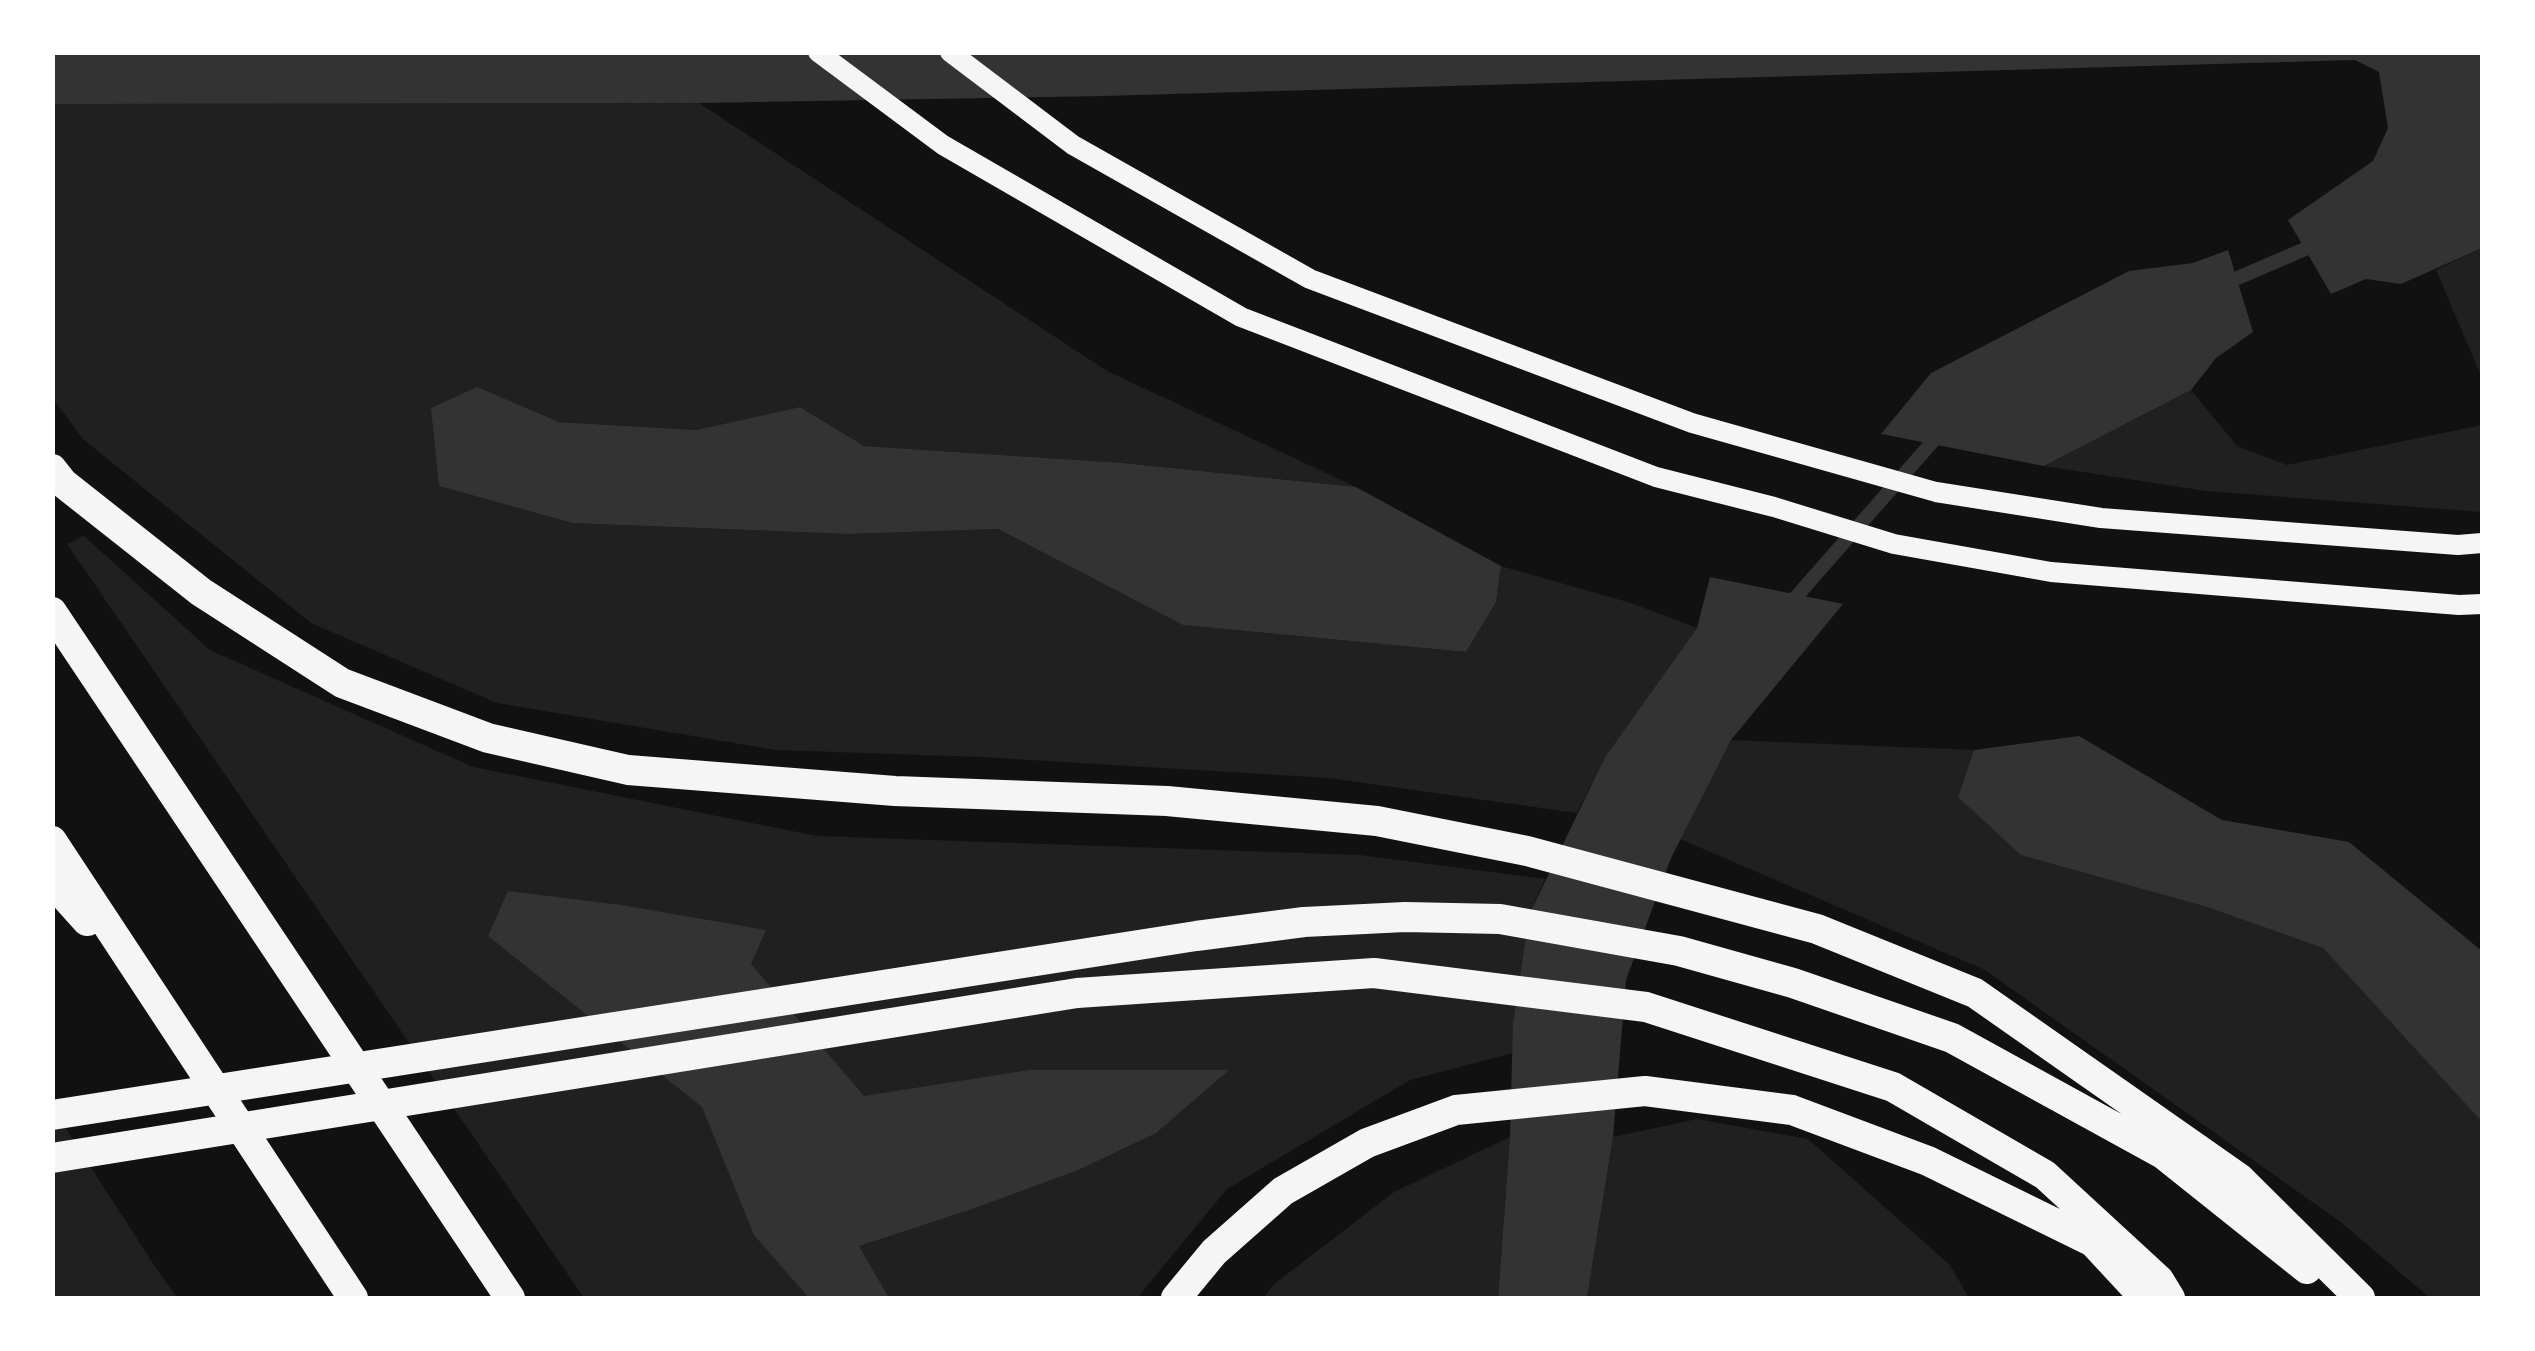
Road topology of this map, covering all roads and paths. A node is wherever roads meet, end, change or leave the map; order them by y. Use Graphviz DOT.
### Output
graph roads {
  1 [pos="818,52"];
  2 [pos="950,52"];
  3 [pos="52,469"];
  4 [pos="2482,543"];
  5 [pos="2482,604"];
  6 [pos="52,612"];
  7 [pos="52,841"];
  8 [pos="52,882"];
  9 [pos="154,994"];
  10 [pos="52,1116"];
  11 [pos="52,1158"];
  12 [pos="354,1298"];
  13 [pos="510,1298"];
  14 [pos="1176,1298"];
  15 [pos="2145,1298"];
  16 [pos="2170,1298"];
  17 [pos="2344,1298"];
  18 [pos="2360,1298"];
  1 -- 5 [label="main road"];
  2 -- 4 [label="main road"];
  3 -- 18 [label="highway"];
  6 -- 13 [label="highway"];
  7 -- 9 [label="highway"];
  8 -- 9 [label="highway"];
  9 -- 12 [label="highway"];
  10 -- 17 [label="highway"];
  11 -- 16 [label="highway"];
  14 -- 15 [label="highway"];
}
